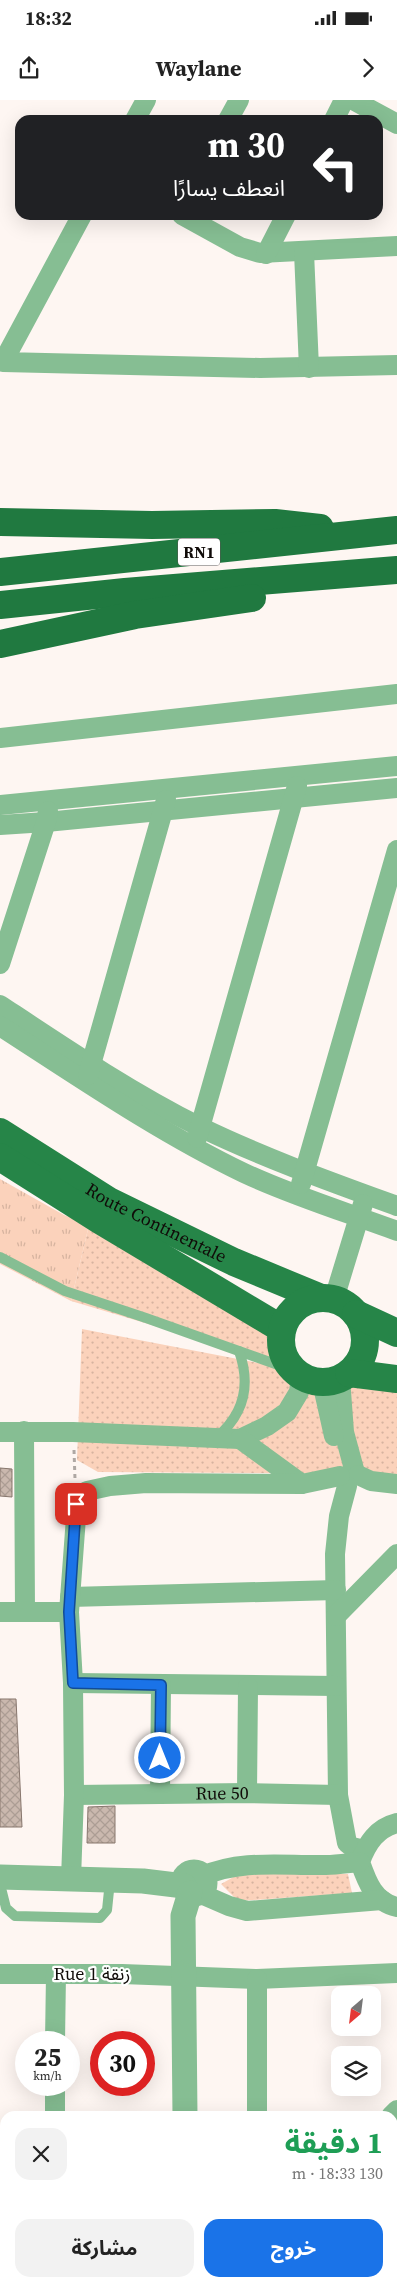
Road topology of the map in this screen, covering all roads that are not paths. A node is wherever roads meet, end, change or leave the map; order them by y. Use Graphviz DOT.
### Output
graph roads {
  1 [pos="146,100"];
  2 [pos="239,100"];
  3 [pos="344,100"];
  4 [pos="353,100"];
  5 [pos="138,115"];
  6 [pos="231,115"];
  7 [pos="336,115"];
  8 [pos="380,115"];
  9 [pos="383,116"];
  10 [pos="397,124"];
  11 [pos="79,220"];
  12 [pos="191,220"];
  13 [pos="283,220"];
  14 [pos="397,246"];
  15 [pos="304,252"];
  16 [pos="266,254"];
  17 [pos="397,366"];
  18 [pos="309,368"];
  19 [pos="0,522"];
  20 [pos="397,530"];
  21 [pos="353,534"];
  22 [pos="391,571"];
  23 [pos="0,572"];
  24 [pos="0,605"];
  25 [pos="0,644"];
  26 [pos="397,694"];
  27 [pos="0,738"];
  28 [pos="397,766"];
  29 [pos="299,776"];
  30 [pos="168,788"];
  31 [pos="397,788"];
  32 [pos="294,798"];
  33 [pos="50,802"];
  34 [pos="0,806"];
  35 [pos="165,811"];
  36 [pos="46,822"];
  37 [pos="0,825"];
  38 [pos="397,850"];
  39 [pos="0,964"];
  40 [pos="0,1005"];
  41 [pos="0,1026"];
  42 [pos="88,1073"];
  43 [pos="200,1127"];
  44 [pos="0,1132"];
  45 [pos="194,1147"];
  46 [pos="0,1157"];
  47 [pos="304,1173"];
  48 [pos="365,1195"];
  49 [pos="298,1196"];
  50 [pos="397,1206"];
  51 [pos="359,1217"];
  52 [pos="397,1231"];
  53 [pos="0,1257"];
  54 [pos="337,1304"];
  55 [pos="282,1329"];
  56 [pos="397,1333"];
  57 [pos="239,1351"];
  58 [pos="321,1376"];
  59 [pos="397,1379"];
  60 [pos="24,1431"];
  61 [pos="0,1432"];
  62 [pos="216,1438"];
  63 [pos="240,1439"];
  64 [pos="349,1475"];
  65 [pos="302,1484"];
  66 [pos="397,1484"];
  67 [pos="397,1554"];
  68 [pos="336,1590"];
  69 [pos="69,1605"];
  70 [pos="0,1612"];
  71 [pos="25,1612"];
  72 [pos="336,1616"];
  73 [pos="73,1683"];
  74 [pos="161,1685"];
  75 [pos="336,1686"];
  76 [pos="248,1687"];
  77 [pos="247,1793"];
  78 [pos="160,1794"];
  79 [pos="74,1795"];
  80 [pos="338,1796"];
  81 [pos="397,1823"];
  82 [pos="362,1856"];
  83 [pos="0,1877"];
  84 [pos="71,1879"];
  85 [pos="110,1880"];
  86 [pos="0,1884"];
  87 [pos="194,1887"];
  88 [pos="389,1904"];
  89 [pos="397,1973"];
  90 [pos="0,1974"];
  91 [pos="56,1974"];
  92 [pos="184,1976"];
  93 [pos="257,1979"];
  94 [pos="55,2031"];
  95 [pos="55,2096"];
  96 [pos="55,2111"];
  97 [pos="185,2111"];
  98 [pos="257,2111"];
  1 -- 5 [label="street"];
  2 -- 6 [label="street"];
  3 -- 7 [label="street"];
  4 -- 8 [label="street"];
  9 -- 10 [label="street"];
  11 -- 18 [label="street"];
  12 -- 16 [label="street"];
  13 -- 16 [label="street"];
  14 -- 15 [label="street"];
  15 -- 16 [label="street"];
  15 -- 18 [label="street"];
  17 -- 18 [label="street"];
  19 -- 21 [label="highway"];
  20 -- 21 [label="highway, RN1"];
  21 -- 23 [label="highway, RN1"];
  22 -- 24 [label="highway, RN1"];
  22 -- 25 [label="highway"];
  26 -- 27 [label="street"];
  28 -- 29 [label="street"];
  29 -- 30 [label="street"];
  29 -- 32 [label="street"];
  30 -- 33 [label="street"];
  30 -- 35 [label="street"];
  31 -- 32 [label="street"];
  32 -- 35 [label="street"];
  32 -- 43 [label="street"];
  33 -- 34 [label="street"];
  33 -- 36 [label="street"];
  35 -- 36 [label="street"];
  35 -- 42 [label="street"];
  36 -- 37 [label="street"];
  36 -- 39 [label="street"];
  38 -- 47 [label="street"];
  40 -- 42 [label="street"];
  41 -- 42 [label="street"];
  42 -- 43 [label="street"];
  42 -- 45 [label="street"];
  43 -- 45 [label="street"];
  43 -- 47 [label="street"];
  44 -- 54 [label="main road, Route Continentale"];
  45 -- 49 [label="street"];
  46 -- 55 [label="main road, Route Continentale"];
  47 -- 48 [label="street"];
  47 -- 49 [label="street"];
  48 -- 50 [label="street"];
  48 -- 51 [label="street"];
  49 -- 51 [label="street"];
  51 -- 52 [label="street"];
  51 -- 54 [label="street"];
  53 -- 57 [label="lane"];
  54 -- 55 [label="main road"];
  54 -- 56 [label="main road, Route Continentale"];
  54 -- 58 [label="main road"];
  55 -- 58 [label="main road"];
  57 -- 58 [label="lane"];
  57 -- 62 [label="lane"];
  58 -- 59 [label="main road"];
  58 -- 63 [label="street"];
  58 -- 64 [label="street"];
  60 -- 61 [label="street"];
  60 -- 62 [label="street"];
  60 -- 71 [label="street"];
  62 -- 63 [label="street"];
  63 -- 65 [label="street"];
  64 -- 65 [label="street"];
  64 -- 66 [label="street"];
  64 -- 68 [label="street"];
  65 -- 69 [label="street"];
  67 -- 72 [label="street"];
  68 -- 69 [label="street"];
  68 -- 72 [label="street"];
  69 -- 71 [label="street"];
  69 -- 73 [label="street"];
  70 -- 71 [label="street"];
  72 -- 75 [label="street"];
  73 -- 74 [label="street"];
  73 -- 79 [label="street"];
  74 -- 76 [label="street"];
  74 -- 78 [label="street"];
  75 -- 76 [label="street"];
  75 -- 80 [label="street"];
  76 -- 77 [label="street"];
  77 -- 78 [label="street, Rue 50"];
  77 -- 80 [label="street, Rue 50"];
  78 -- 79 [label="street, Rue 50"];
  79 -- 84 [label="street"];
  80 -- 82 [label="street"];
  81 -- 82 [label="street"];
  82 -- 87 [label="street"];
  82 -- 88 [label="street"];
  83 -- 84 [label="street"];
  84 -- 85 [label="street"];
  85 -- 86 [label="lane"];
  85 -- 87 [label="street"];
  87 -- 88 [label="street"];
  87 -- 92 [label="street"];
  89 -- 93 [label="street, Rue 1 زنقة"];
  90 -- 91 [label="street, Rue 1 زنقة"];
  91 -- 92 [label="street, Rue 1 زنقة"];
  91 -- 94 [label="street"];
  92 -- 93 [label="street, Rue 1 زنقة"];
  92 -- 97 [label="street"];
  93 -- 98 [label="street"];
  95 -- 96 [label="street"];
}
